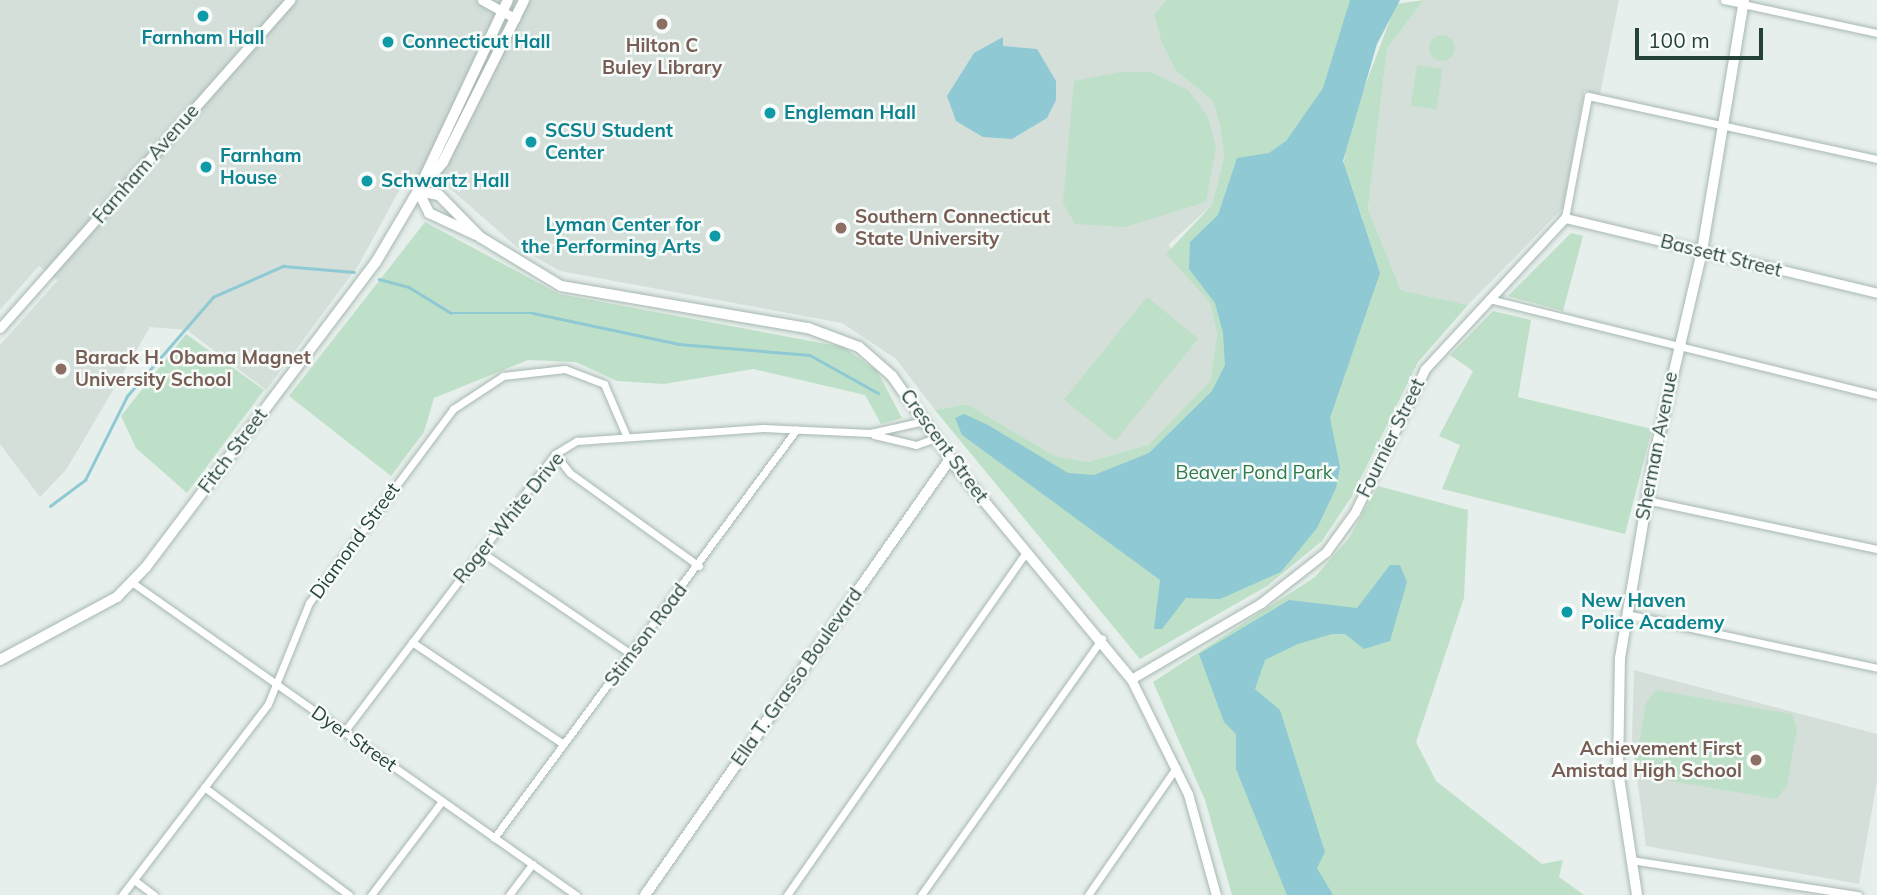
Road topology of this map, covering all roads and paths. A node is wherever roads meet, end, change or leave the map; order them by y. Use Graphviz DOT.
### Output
graph roads {
  1 [pos="290,0"];
  2 [pos="482,0"];
  3 [pos="497,0"];
  4 [pos="508,0"];
  5 [pos="524,0"];
  6 [pos="1724,0"];
  7 [pos="1744,2"];
  8 [pos="502,12"];
  9 [pos="515,18"];
  10 [pos="1877,33"];
  11 [pos="1723,125"];
  12 [pos="1877,159"];
  13 [pos="418,191"];
  14 [pos="1565,218"];
  15 [pos="480,237"];
  16 [pos="1702,251"];
  17 [pos="1877,293"];
  18 [pos="1489,299"];
  19 [pos="0,328"];
  20 [pos="1677,347"];
  21 [pos="1877,396"];
  22 [pos="924,421"];
  23 [pos="796,430"];
  24 [pos="870,433"];
  25 [pos="626,435"];
  26 [pos="935,438"];
  27 [pos="555,454"];
  28 [pos="950,459"];
  29 [pos="1646,500"];
  30 [pos="1877,549"];
  31 [pos="480,551"];
  32 [pos="1027,551"];
  33 [pos="699,566"];
  34 [pos="133,583"];
  35 [pos="1626,614"];
  36 [pos="1102,638"];
  37 [pos="412,642"];
  38 [pos="631,654"];
  39 [pos="0,660"];
  40 [pos="1877,668"];
  41 [pos="1131,680"];
  42 [pos="277,685"];
  43 [pos="344,732"];
  44 [pos="563,744"];
  45 [pos="1176,768"];
  46 [pos="204,787"];
  47 [pos="442,801"];
  48 [pos="494,838"];
  49 [pos="1631,860"];
  50 [pos="532,864"];
  51 [pos="134,880"];
  52 [pos="122,895"];
  53 [pos="154,895"];
  54 [pos="349,895"];
  55 [pos="371,895"];
  56 [pos="509,895"];
  57 [pos="576,895"];
  58 [pos="645,895"];
  59 [pos="787,895"];
  60 [pos="920,895"];
  61 [pos="1088,895"];
  62 [pos="1216,895"];
  63 [pos="1637,895"];
  64 [pos="1858,895"];
  1 -- 19 [label="street, Farnham Avenue"];
  2 -- 8 [label="street"];
  3 -- 8 [label="street"];
  4 -- 8 [label="main road, Fitch Street"];
  5 -- 9 [label="main road, Fitch Street"];
  6 -- 7 [label="street"];
  7 -- 10 [label="street"];
  7 -- 11 [label="main road, Sherman Avenue"];
  8 -- 9 [label="street"];
  8 -- 13 [label="main road, Fitch Street"];
  9 -- 13 [label="main road, Fitch Street"];
  11 -- 12 [label="street"];
  11 -- 14 [label="street"];
  11 -- 16 [label="main road, Sherman Avenue"];
  13 -- 15 [label="main road, Crescent Street"];
  13 -- 15 [label="main road, Crescent Street"];
  13 -- 34 [label="main road, Fitch Street"];
  14 -- 16 [label="street, Bassett Street"];
  14 -- 18 [label="street, Fournier Street"];
  15 -- 22 [label="main road, Crescent Street"];
  16 -- 17 [label="street, Bassett Street"];
  16 -- 20 [label="main road, Sherman Avenue"];
  18 -- 20 [label="street"];
  18 -- 41 [label="street, Fournier Street"];
  20 -- 21 [label="street"];
  20 -- 29 [label="main road, Sherman Avenue"];
  22 -- 24 [label="street, Roger White Drive"];
  22 -- 26 [label="main road, Crescent Street"];
  23 -- 24 [label="street, Roger White Drive"];
  23 -- 25 [label="street, Roger White Drive"];
  23 -- 33 [label="street, Stimson Road"];
  24 -- 26 [label="street, Roger White Drive"];
  25 -- 27 [label="street, Roger White Drive"];
  25 -- 42 [label="street, Diamond Street"];
  26 -- 28 [label="main road, Crescent Street"];
  27 -- 31 [label="street, Roger White Drive"];
  27 -- 33 [label="street"];
  28 -- 32 [label="main road, Crescent Street"];
  28 -- 58 [label="main road, Ella T. Grasso Boulevard"];
  29 -- 30 [label="street"];
  29 -- 35 [label="main road, Sherman Avenue"];
  31 -- 37 [label="street, Roger White Drive"];
  31 -- 38 [label="street"];
  32 -- 36 [label="main road, Crescent Street"];
  32 -- 59 [label="street"];
  33 -- 38 [label="street, Stimson Road"];
  34 -- 39 [label="main road, Fitch Street"];
  34 -- 42 [label="street, Dyer Street"];
  35 -- 40 [label="street"];
  35 -- 49 [label="main road, Sherman Avenue"];
  36 -- 41 [label="main road, Crescent Street"];
  36 -- 60 [label="street"];
  37 -- 43 [label="street, Roger White Drive"];
  37 -- 44 [label="street"];
  38 -- 44 [label="street, Stimson Road"];
  41 -- 45 [label="street, Crescent Street"];
  42 -- 43 [label="street, Dyer Street"];
  42 -- 46 [label="street, Diamond Street"];
  43 -- 47 [label="street, Dyer Street"];
  44 -- 48 [label="street, Stimson Road"];
  45 -- 61 [label="street"];
  45 -- 62 [label="street, Crescent Street"];
  46 -- 51 [label="street, Diamond Street"];
  46 -- 54 [label="street"];
  47 -- 48 [label="street, Dyer Street"];
  47 -- 55 [label="street"];
  48 -- 50 [label="street, Dyer Street"];
  49 -- 63 [label="main road, Sherman Avenue"];
  49 -- 64 [label="street"];
  50 -- 56 [label="street"];
  50 -- 57 [label="street, Dyer Street"];
  51 -- 52 [label="street, Diamond Street"];
  51 -- 53 [label="street"];
}
